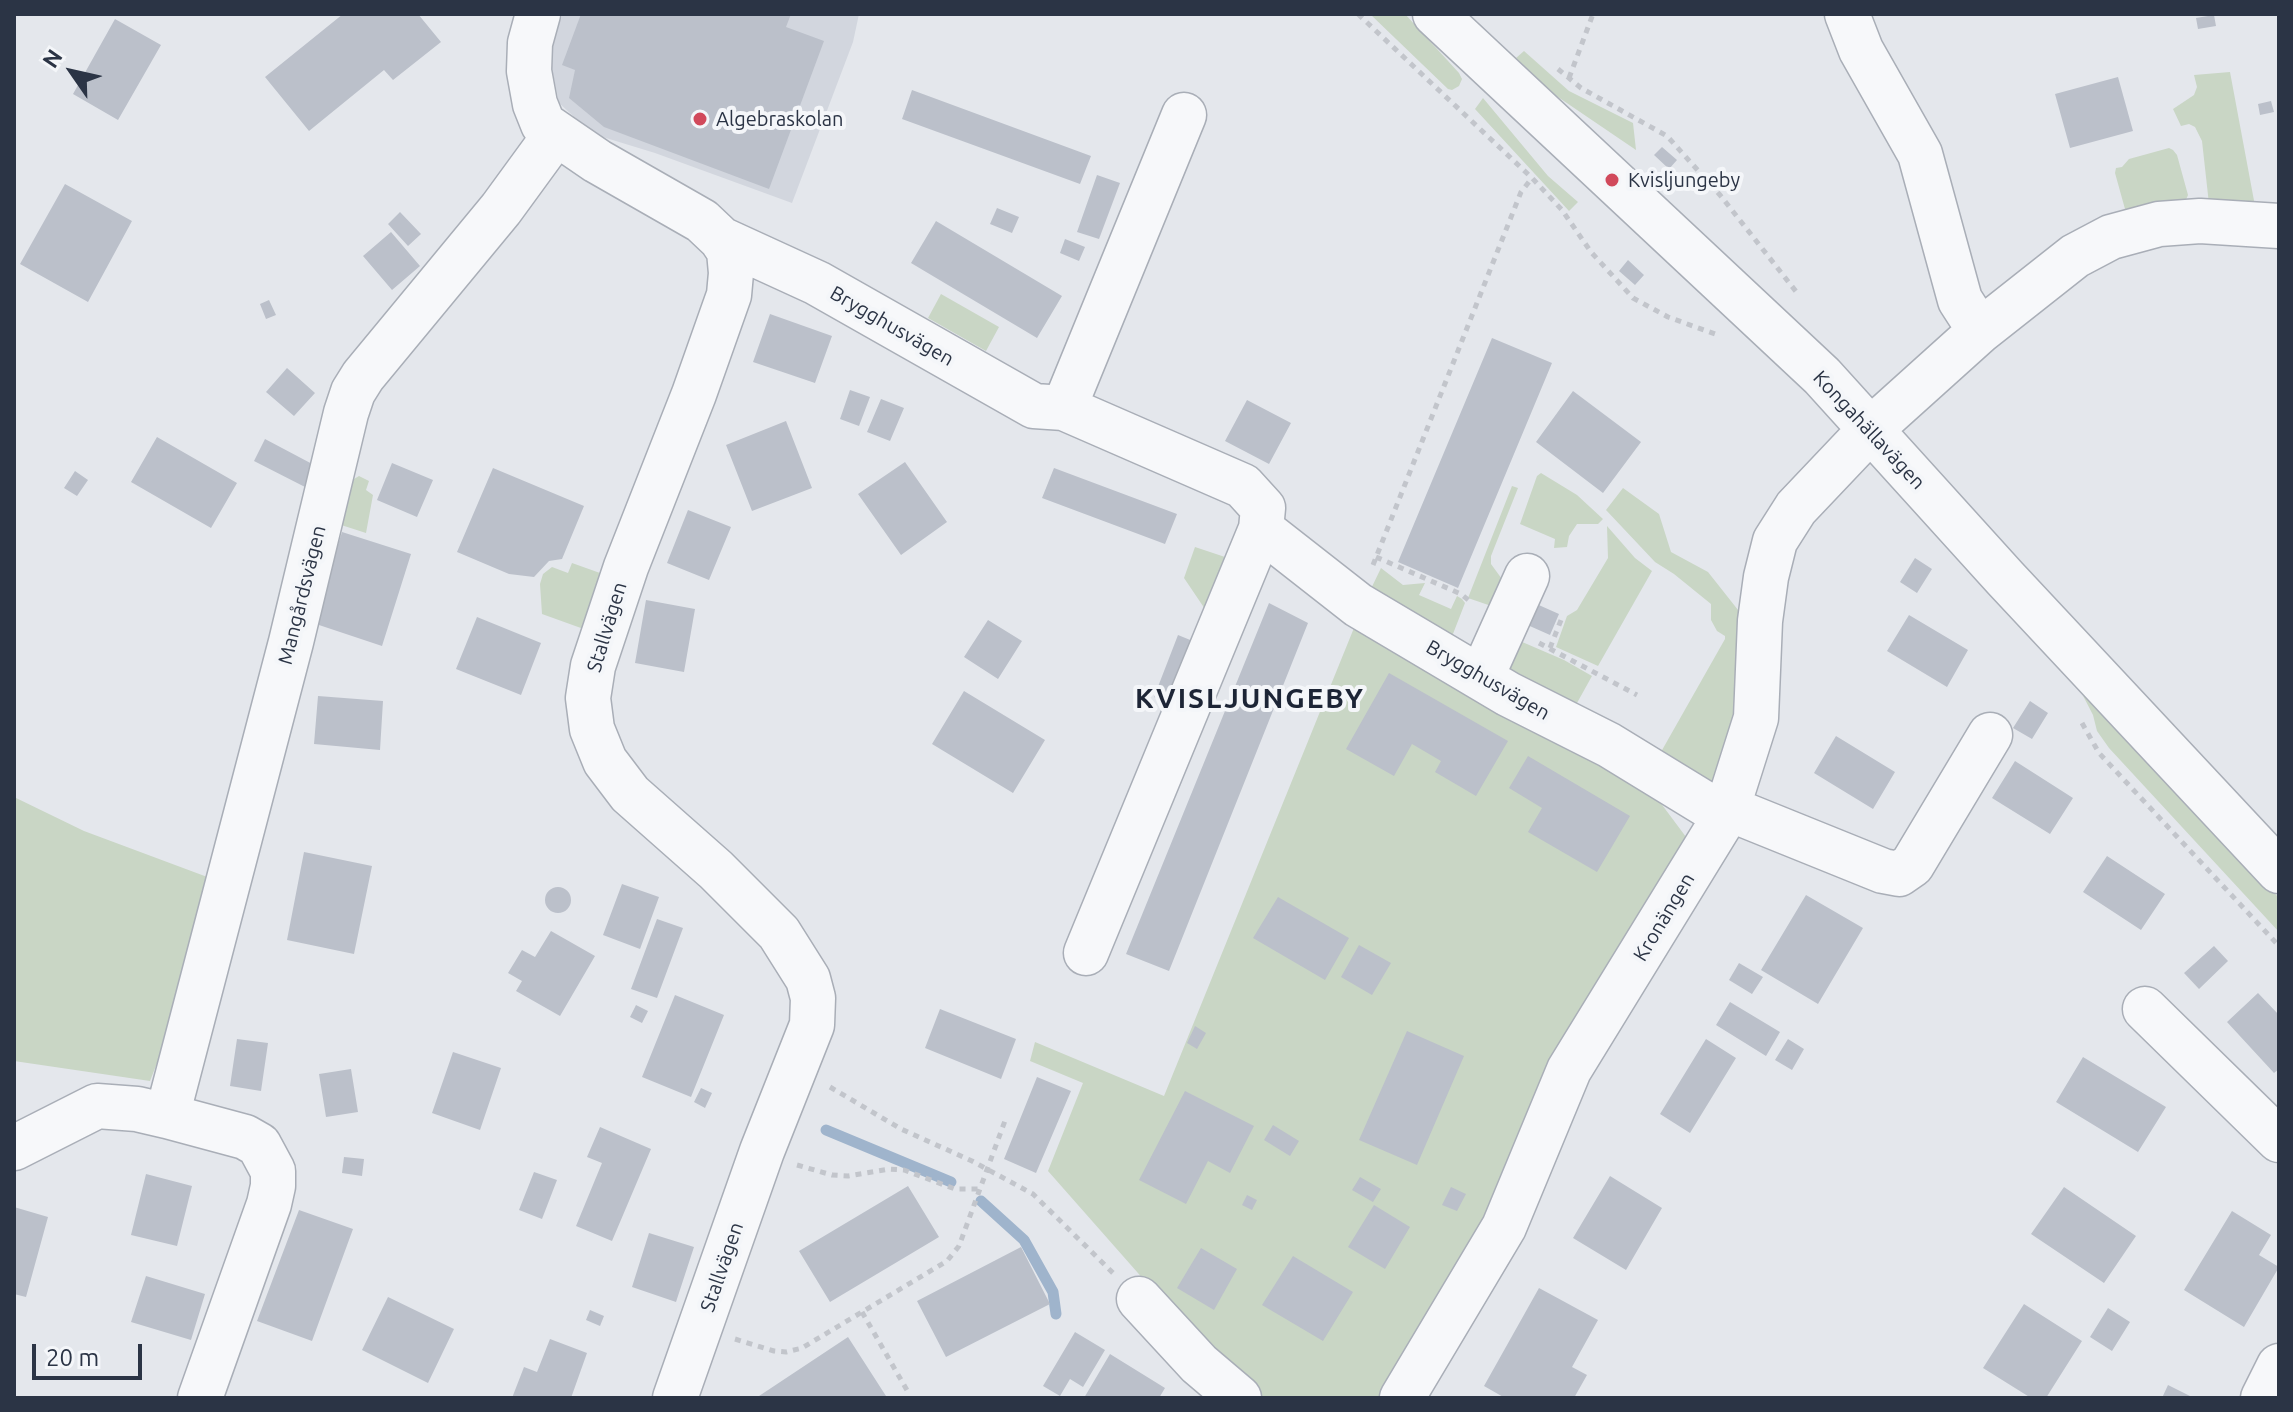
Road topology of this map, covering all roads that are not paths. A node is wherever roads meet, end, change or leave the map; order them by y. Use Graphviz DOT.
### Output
graph roads {
  1 [pos="538,14"];
  2 [pos="1435,14"];
  3 [pos="1847,14"];
  4 [pos="1184,115"];
  5 [pos="555,135"];
  6 [pos="2279,226"];
  7 [pos="721,239"];
  8 [pos="1980,331"];
  9 [pos="1064,408"];
  10 [pos="1870,430"];
  11 [pos="1261,529"];
  12 [pos="1527,576"];
  13 [pos="1481,678"];
  14 [pos="1990,735"];
  15 [pos="1726,812"];
  16 [pos="2279,871"];
  17 [pos="1086,953"];
  18 [pos="2145,1009"];
  19 [pos="167,1116"];
  20 [pos="2279,1140"];
  21 [pos="14,1148"];
  22 [pos="1139,1299"];
  23 [pos="2279,1366"];
  24 [pos="1405,1397"];
  25 [pos="200,1398"];
  26 [pos="675,1398"];
  27 [pos="1239,1398"];
  28 [pos="2263,1398"];
  1 -- 5 [label="street"];
  2 -- 10 [label="street, Kongahällavägen"];
  3 -- 8 [label="street"];
  4 -- 9 [label="street"];
  5 -- 7 [label="street"];
  5 -- 19 [label="street, Mangårdsvägen"];
  6 -- 8 [label="street, Kronängen"];
  7 -- 9 [label="street, Brygghusvägen"];
  7 -- 26 [label="street, Stallvägen"];
  8 -- 10 [label="street, Kronängen"];
  9 -- 11 [label="street, Brygghusvägen"];
  10 -- 15 [label="street, Kronängen"];
  10 -- 16 [label="street, Kongahällavägen"];
  11 -- 13 [label="street, Brygghusvägen"];
  11 -- 17 [label="street"];
  12 -- 13 [label="street"];
  13 -- 15 [label="street, Brygghusvägen"];
  14 -- 15 [label="street, Brygghusvägen"];
  15 -- 24 [label="street, Kronängen"];
  18 -- 20 [label="street"];
  19 -- 21 [label="street"];
  19 -- 25 [label="street"];
  22 -- 27 [label="street"];
  23 -- 28 [label="street"];
}
